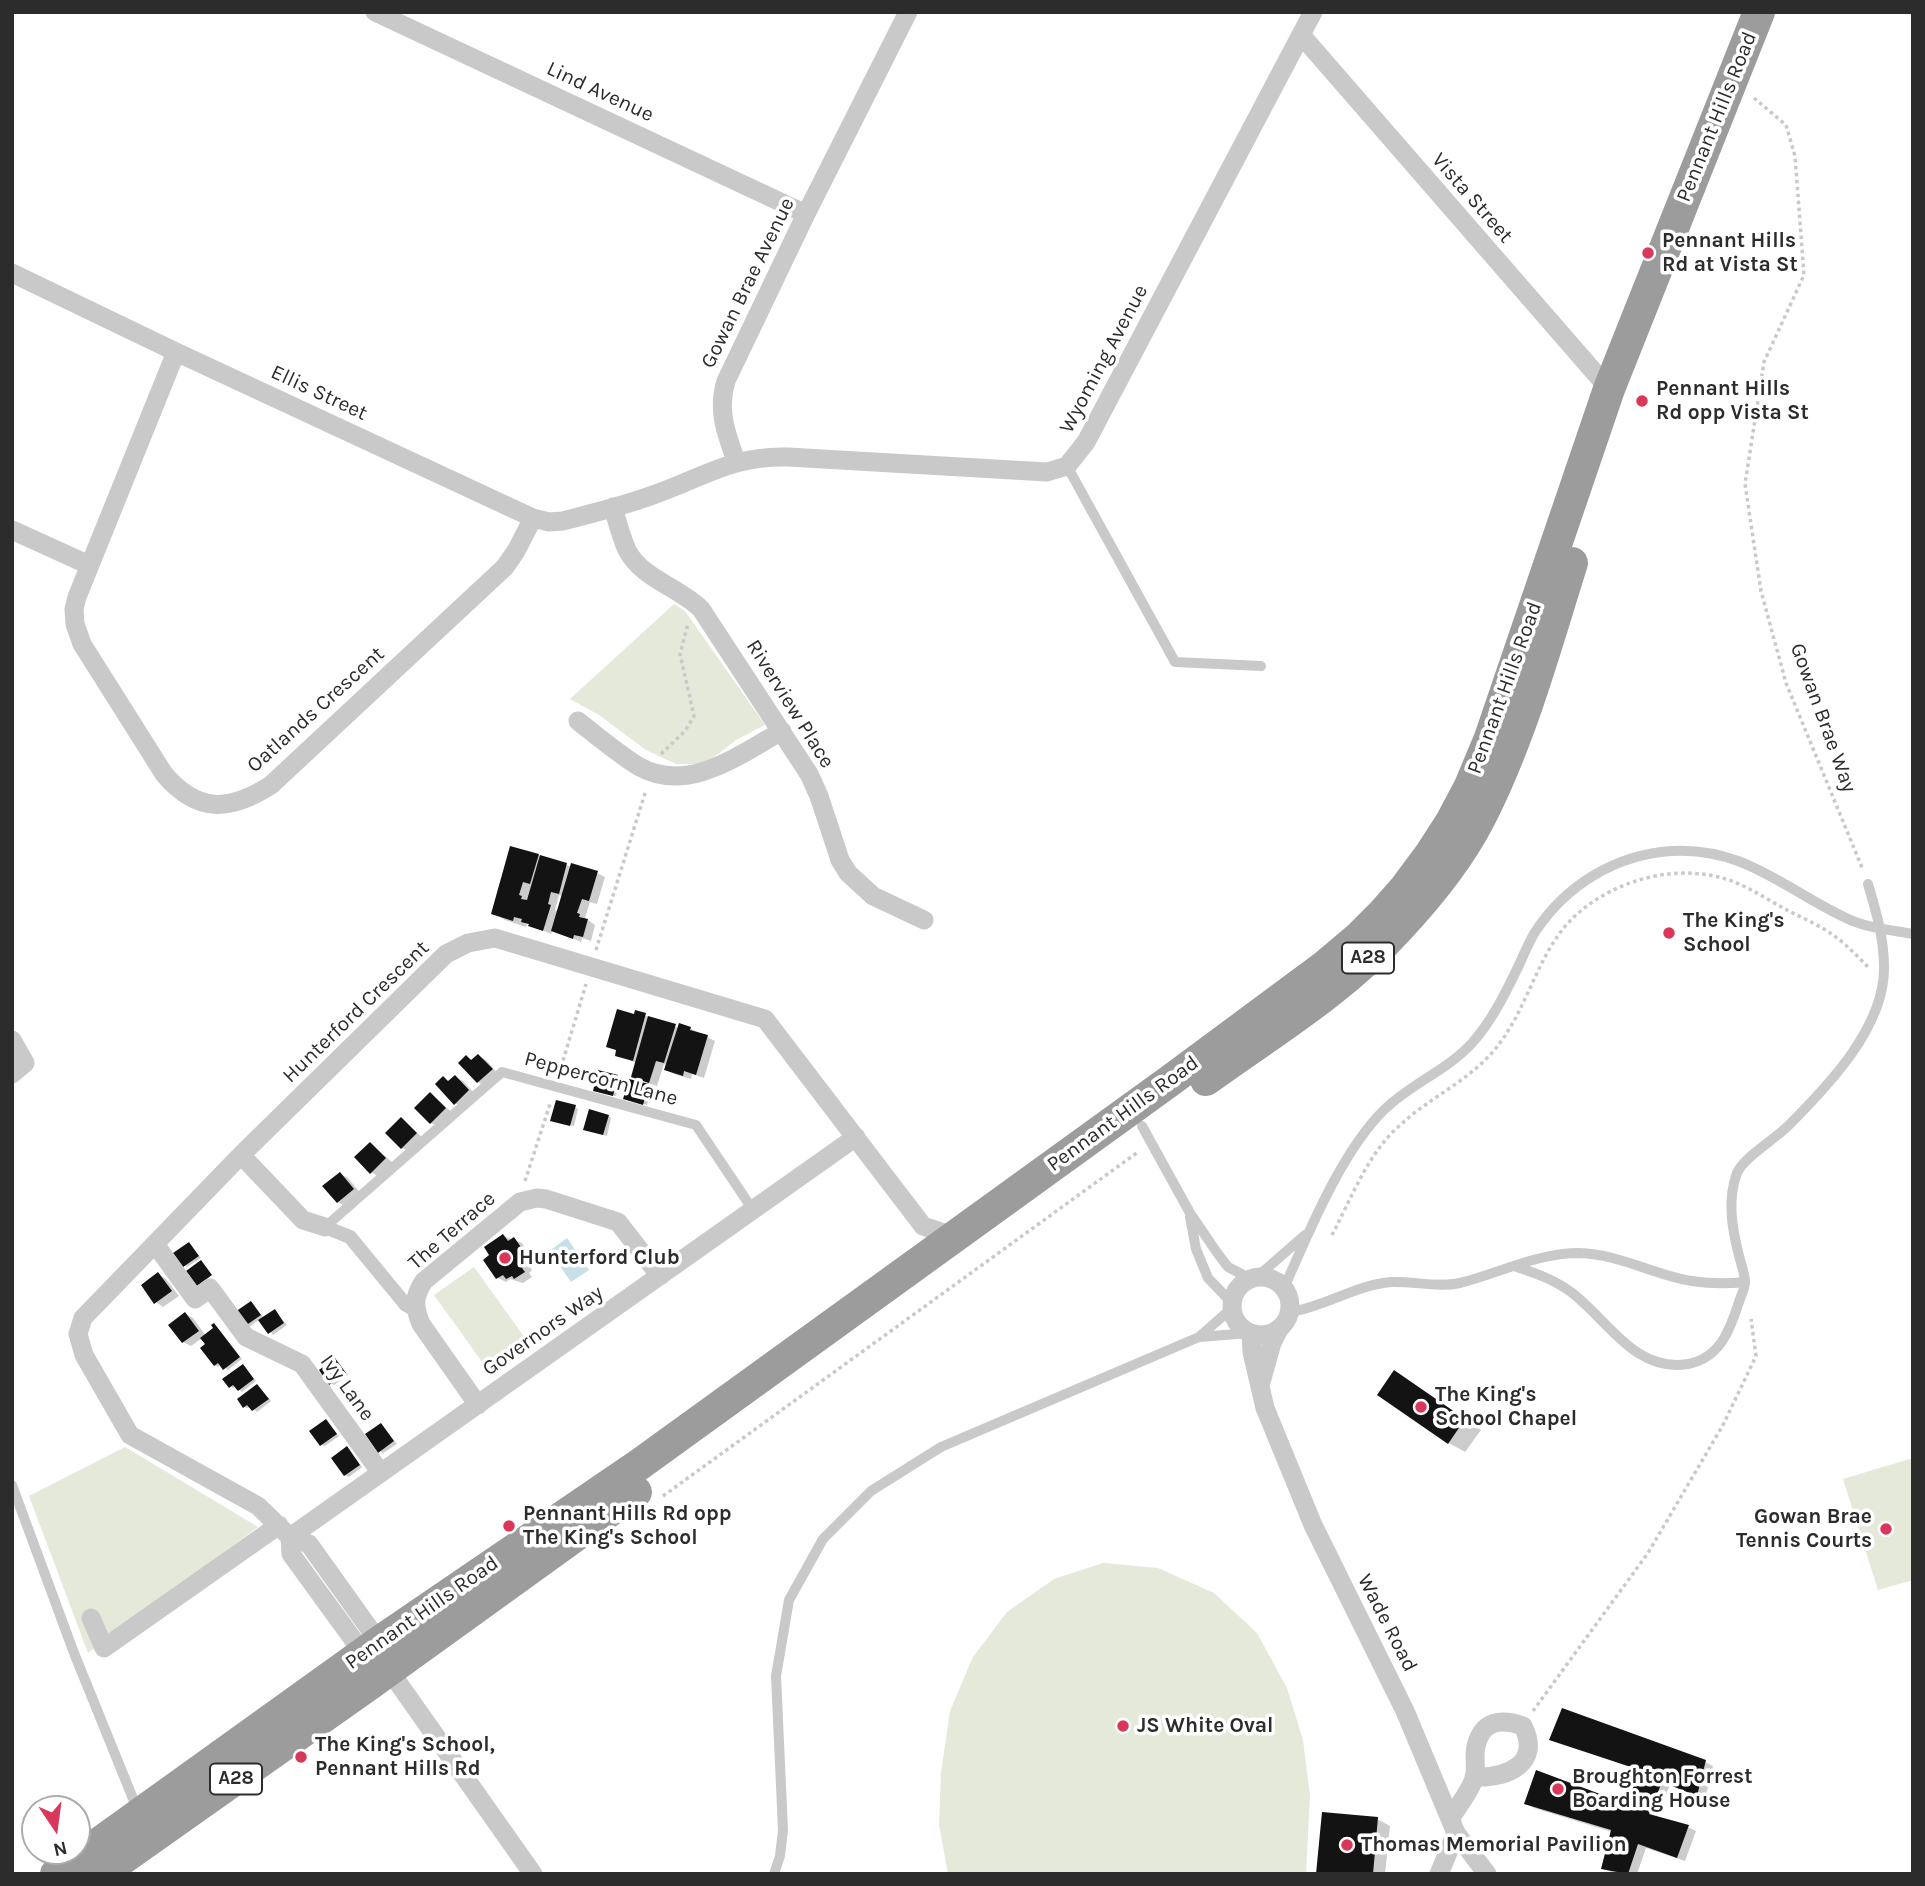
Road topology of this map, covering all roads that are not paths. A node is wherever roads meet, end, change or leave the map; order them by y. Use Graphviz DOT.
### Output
graph roads {
  1 [pos="375,12"];
  2 [pos="908,12"];
  3 [pos="1313,12"];
  4 [pos="1759,12"];
  5 [pos="1782,12"];
  6 [pos="1301,36"];
  7 [pos="806,214"];
  8 [pos="12,273"];
  9 [pos="176,352"];
  10 [pos="1609,389"];
  11 [pos="736,461"];
  12 [pos="1067,466"];
  13 [pos="613,508"];
  14 [pos="533,517"];
  15 [pos="12,530"];
  16 [pos="89,565"];
  17 [pos="1261,666"];
  18 [pos="578,721"];
  19 [pos="782,731"];
  20 [pos="1868,884"];
  21 [pos="924,920"];
  22 [pos="1881,929"];
  23 [pos="1913,934"];
  24 [pos="12,1040"];
  25 [pos="12,1074"];
  26 [pos="1146,1134"];
  27 [pos="856,1137"];
  28 [pos="242,1155"];
  29 [pos="753,1210"];
  30 [pos="1190,1213"];
  31 [pos="325,1227"];
  32 [pos="1308,1232"];
  33 [pos="953,1236"];
  34 [pos="155,1244"];
  35 [pos="1514,1266"];
  36 [pos="660,1276"];
  37 [pos="1254,1278"];
  38 [pos="1745,1282"];
  39 [pos="1284,1288"];
  40 [pos="1232,1305"];
  41 [pos="415,1310"];
  42 [pos="1290,1312"];
  43 [pos="1279,1329"];
  44 [pos="1250,1333"];
  45 [pos="1199,1337"];
  46 [pos="1259,1386"];
  47 [pos="478,1405"];
  48 [pos="381,1473"];
  49 [pos="12,1485"];
  50 [pos="284,1531"];
  51 [pos="91,1618"];
  52 [pos="377,1655"];
  53 [pos="1474,1777"];
  54 [pos="139,1814"];
  55 [pos="1453,1826"];
  56 [pos="56,1874"];
  57 [pos="101,1874"];
  58 [pos="533,1874"];
  59 [pos="774,1874"];
  60 [pos="1439,1874"];
  61 [pos="1487,1874"];
  1 -- 7 [label="street, Lind Avenue"];
  2 -- 7 [label="street, Gowan Brae Avenue"];
  3 -- 6 [label="street, Wyoming Avenue"];
  4 -- 10 [label="highway, Pennant Hills Road / A28"];
  5 -- 26 [label="highway, Pennant Hills Road / A28"];
  6 -- 10 [label="street, Vista Street"];
  6 -- 12 [label="street, Wyoming Avenue"];
  7 -- 11 [label="street, Gowan Brae Avenue"];
  8 -- 9 [label="street, Ellis Street"];
  9 -- 14 [label="street, Ellis Street"];
  9 -- 16 [label="street, Oatlands Crescent"];
  10 -- 33 [label="highway, Pennant Hills Road / A28"];
  11 -- 12 [label="street, Wyoming Avenue"];
  11 -- 13 [label="street"];
  12 -- 17 [label="lane"];
  13 -- 14 [label="street, Ellis Street"];
  13 -- 19 [label="street, Riverview Place"];
  14 -- 16 [label="street, Oatlands Crescent"];
  15 -- 16 [label="street"];
  18 -- 19 [label="street"];
  19 -- 21 [label="street, Riverview Place"];
  20 -- 22 [label="lane"];
  22 -- 23 [label="lane"];
  22 -- 32 [label="lane"];
  22 -- 38 [label="lane"];
  24 -- 25 [label="street"];
  26 -- 30 [label="lane"];
  26 -- 52 [label="highway, Pennant Hills Road / A28"];
  27 -- 28 [label="street, Hunterford Crescent"];
  27 -- 29 [label="street, Governors Way"];
  27 -- 33 [label="street, Hunterford Crescent"];
  28 -- 31 [label="street"];
  28 -- 34 [label="street, Hunterford Crescent"];
  29 -- 31 [label="lane, Peppercorn Lane"];
  29 -- 36 [label="street, Governors Way"];
  30 -- 37 [label="lane"];
  30 -- 40 [label="lane"];
  31 -- 41 [label="street"];
  32 -- 37 [label="lane"];
  32 -- 39 [label="lane"];
  33 -- 52 [label="highway, Pennant Hills Road / A28"];
  34 -- 48 [label="street, Ivy Lane"];
  34 -- 50 [label="street, Hunterford Crescent"];
  35 -- 38 [label="lane"];
  35 -- 38 [label="lane"];
  35 -- 42 [label="lane"];
  36 -- 41 [label="street, The Terrace"];
  36 -- 47 [label="street, Governors Way"];
  37 -- 39 [label="street"];
  37 -- 40 [label="street"];
  39 -- 42 [label="street"];
  40 -- 44 [label="street"];
  40 -- 45 [label="lane"];
  41 -- 47 [label="street"];
  42 -- 43 [label="street"];
  43 -- 44 [label="street"];
  43 -- 46 [label="street"];
  44 -- 45 [label="lane"];
  44 -- 46 [label="street, Wade Road"];
  45 -- 59 [label="lane"];
  46 -- 55 [label="street, Wade Road"];
  47 -- 48 [label="street, Governors Way"];
  48 -- 50 [label="street, Governors Way"];
  49 -- 54 [label="lane"];
  50 -- 51 [label="street, Governors Way"];
  50 -- 52 [label="street"];
  52 -- 54 [label="highway, Pennant Hills Road / A28"];
  52 -- 57 [label="highway, Pennant Hills Road / A28"];
  52 -- 58 [label="street"];
  53 -- 53 [label="street"];
  53 -- 55 [label="street"];
  54 -- 56 [label="highway, Pennant Hills Road / A28"];
  55 -- 60 [label="street"];
  55 -- 61 [label="street, Wade Road"];
}
